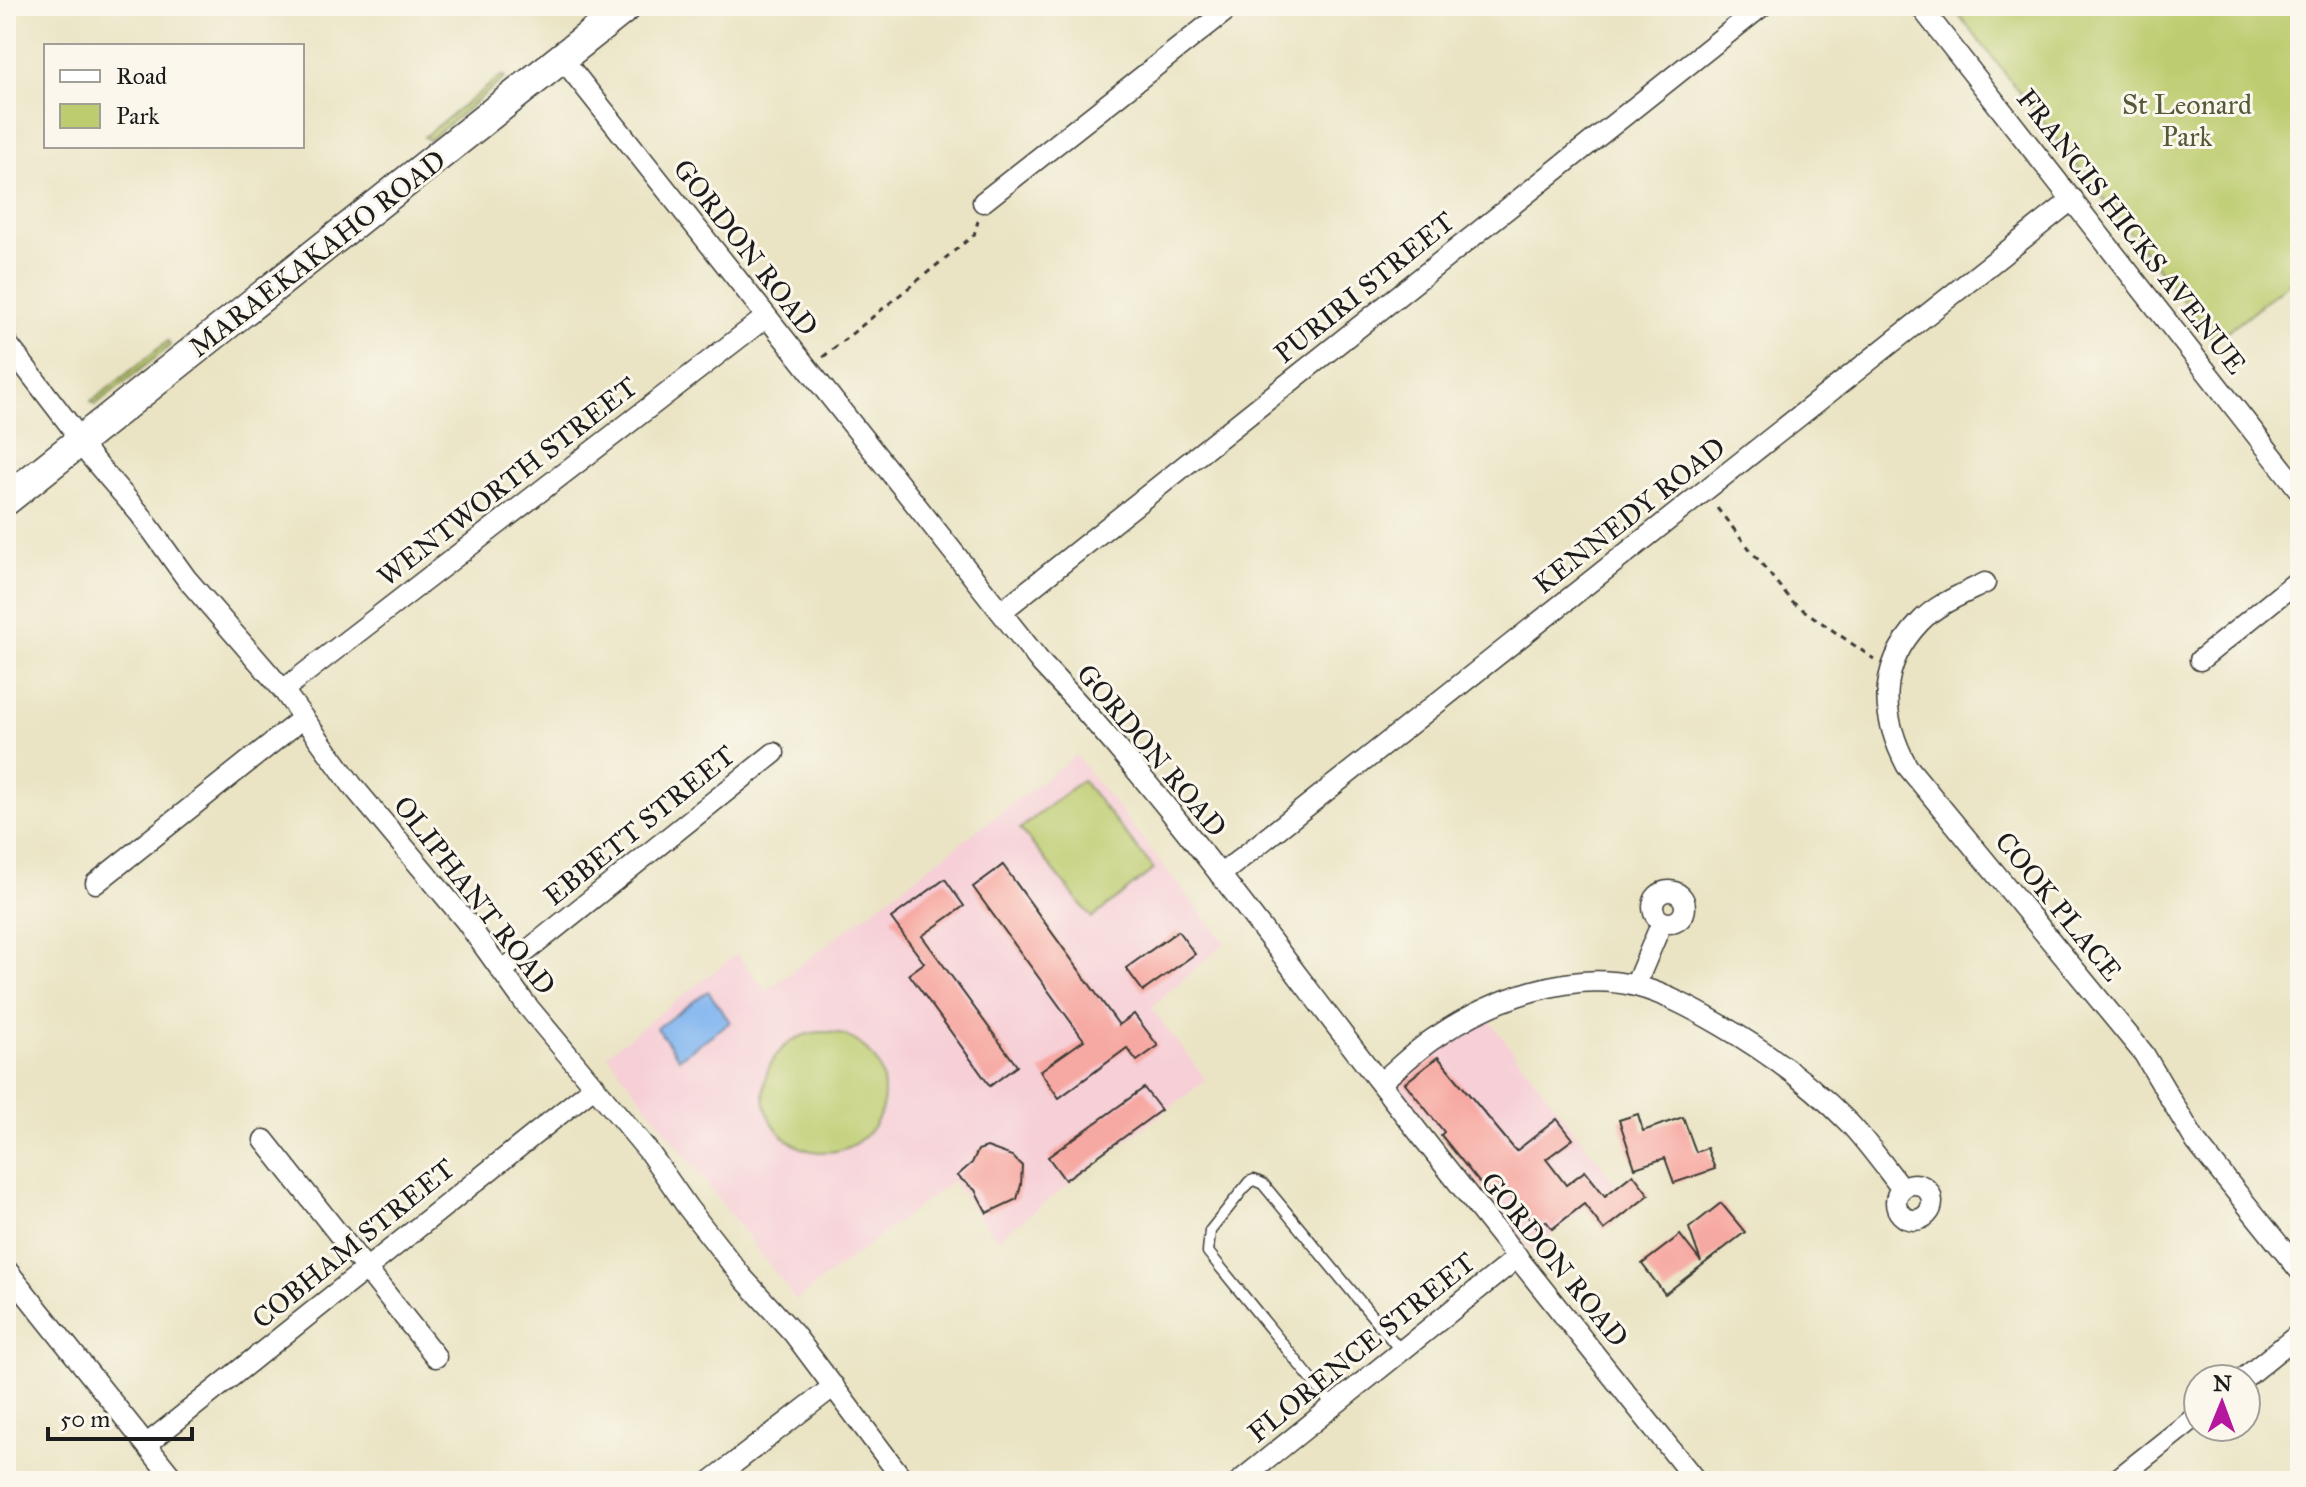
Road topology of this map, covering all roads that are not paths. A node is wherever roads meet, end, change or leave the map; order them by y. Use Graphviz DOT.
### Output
graph roads {
  1 [pos="627,6"];
  2 [pos="1232,6"];
  3 [pos="1762,6"];
  4 [pos="1920,6"];
  5 [pos="562,58"];
  6 [pos="2073,199"];
  7 [pos="983,202"];
  8 [pos="766,317"];
  9 [pos="6,342"];
  10 [pos="81,441"];
  11 [pos="2300,491"];
  12 [pos="6,500"];
  13 [pos="2300,579"];
  14 [pos="1985,583"];
  15 [pos="1001,612"];
  16 [pos="2200,660"];
  17 [pos="283,690"];
  18 [pos="303,718"];
  19 [pos="774,753"];
  20 [pos="1220,875"];
  21 [pos="96,883"];
  22 [pos="1662,922"];
  23 [pos="502,971"];
  24 [pos="1635,986"];
  25 [pos="1380,1083"];
  26 [pos="595,1086"];
  27 [pos="264,1140"];
  28 [pos="1902,1189"];
  29 [pos="1518,1257"];
  30 [pos="367,1268"];
  31 [pos="6,1269"];
  32 [pos="2300,1271"];
  33 [pos="2300,1333"];
  34 [pos="1401,1351"];
  35 [pos="436,1357"];
  36 [pos="2262,1364"];
  37 [pos="834,1386"];
  38 [pos="1333,1406"];
  39 [pos="2182,1428"];
  40 [pos="147,1444"];
  41 [pos="175,1481"];
  42 [pos="711,1481"];
  43 [pos="904,1481"];
  44 [pos="1240,1481"];
  45 [pos="1696,1481"];
  46 [pos="2115,1481"];
  1 -- 5 [label="main road, MARAEKAKAHO ROAD"];
  2 -- 7 [label="street"];
  3 -- 15 [label="street, PURIRI STREET"];
  4 -- 6 [label="street, FRANCIS HICKS AVENUE"];
  5 -- 8 [label="street, GORDON ROAD"];
  5 -- 10 [label="main road, MARAEKAKAHO ROAD"];
  6 -- 11 [label="street, FRANCIS HICKS AVENUE"];
  6 -- 20 [label="street, KENNEDY ROAD"];
  8 -- 15 [label="street, GORDON ROAD"];
  8 -- 17 [label="street, WENTWORTH STREET"];
  9 -- 10 [label="street, OLIPHANT ROAD"];
  10 -- 12 [label="main road, MARAEKAKAHO ROAD"];
  10 -- 17 [label="street, OLIPHANT ROAD"];
  13 -- 16 [label="street"];
  14 -- 32 [label="street, COOK PLACE"];
  15 -- 20 [label="street, GORDON ROAD"];
  17 -- 18 [label="street, OLIPHANT ROAD"];
  18 -- 21 [label="street"];
  18 -- 23 [label="street, OLIPHANT ROAD"];
  19 -- 23 [label="street, EBBETT STREET"];
  20 -- 25 [label="street, GORDON ROAD"];
  22 -- 24 [label="street"];
  23 -- 26 [label="street, OLIPHANT ROAD"];
  24 -- 25 [label="street"];
  24 -- 28 [label="street"];
  25 -- 29 [label="street, GORDON ROAD"];
  26 -- 30 [label="street, COBHAM STREET"];
  26 -- 37 [label="street, OLIPHANT ROAD"];
  27 -- 30 [label="street"];
  29 -- 34 [label="street, FLORENCE STREET"];
  29 -- 45 [label="street, GORDON ROAD"];
  30 -- 35 [label="street"];
  30 -- 40 [label="street, COBHAM STREET"];
  31 -- 40 [label="street"];
  33 -- 36 [label="street"];
  34 -- 38 [label="street, FLORENCE STREET"];
  34 -- 38 [label="lane"];
  37 -- 42 [label="street"];
  37 -- 43 [label="street, OLIPHANT ROAD"];
  38 -- 44 [label="street, FLORENCE STREET"];
  39 -- 46 [label="street"];
  40 -- 41 [label="street"];
}
